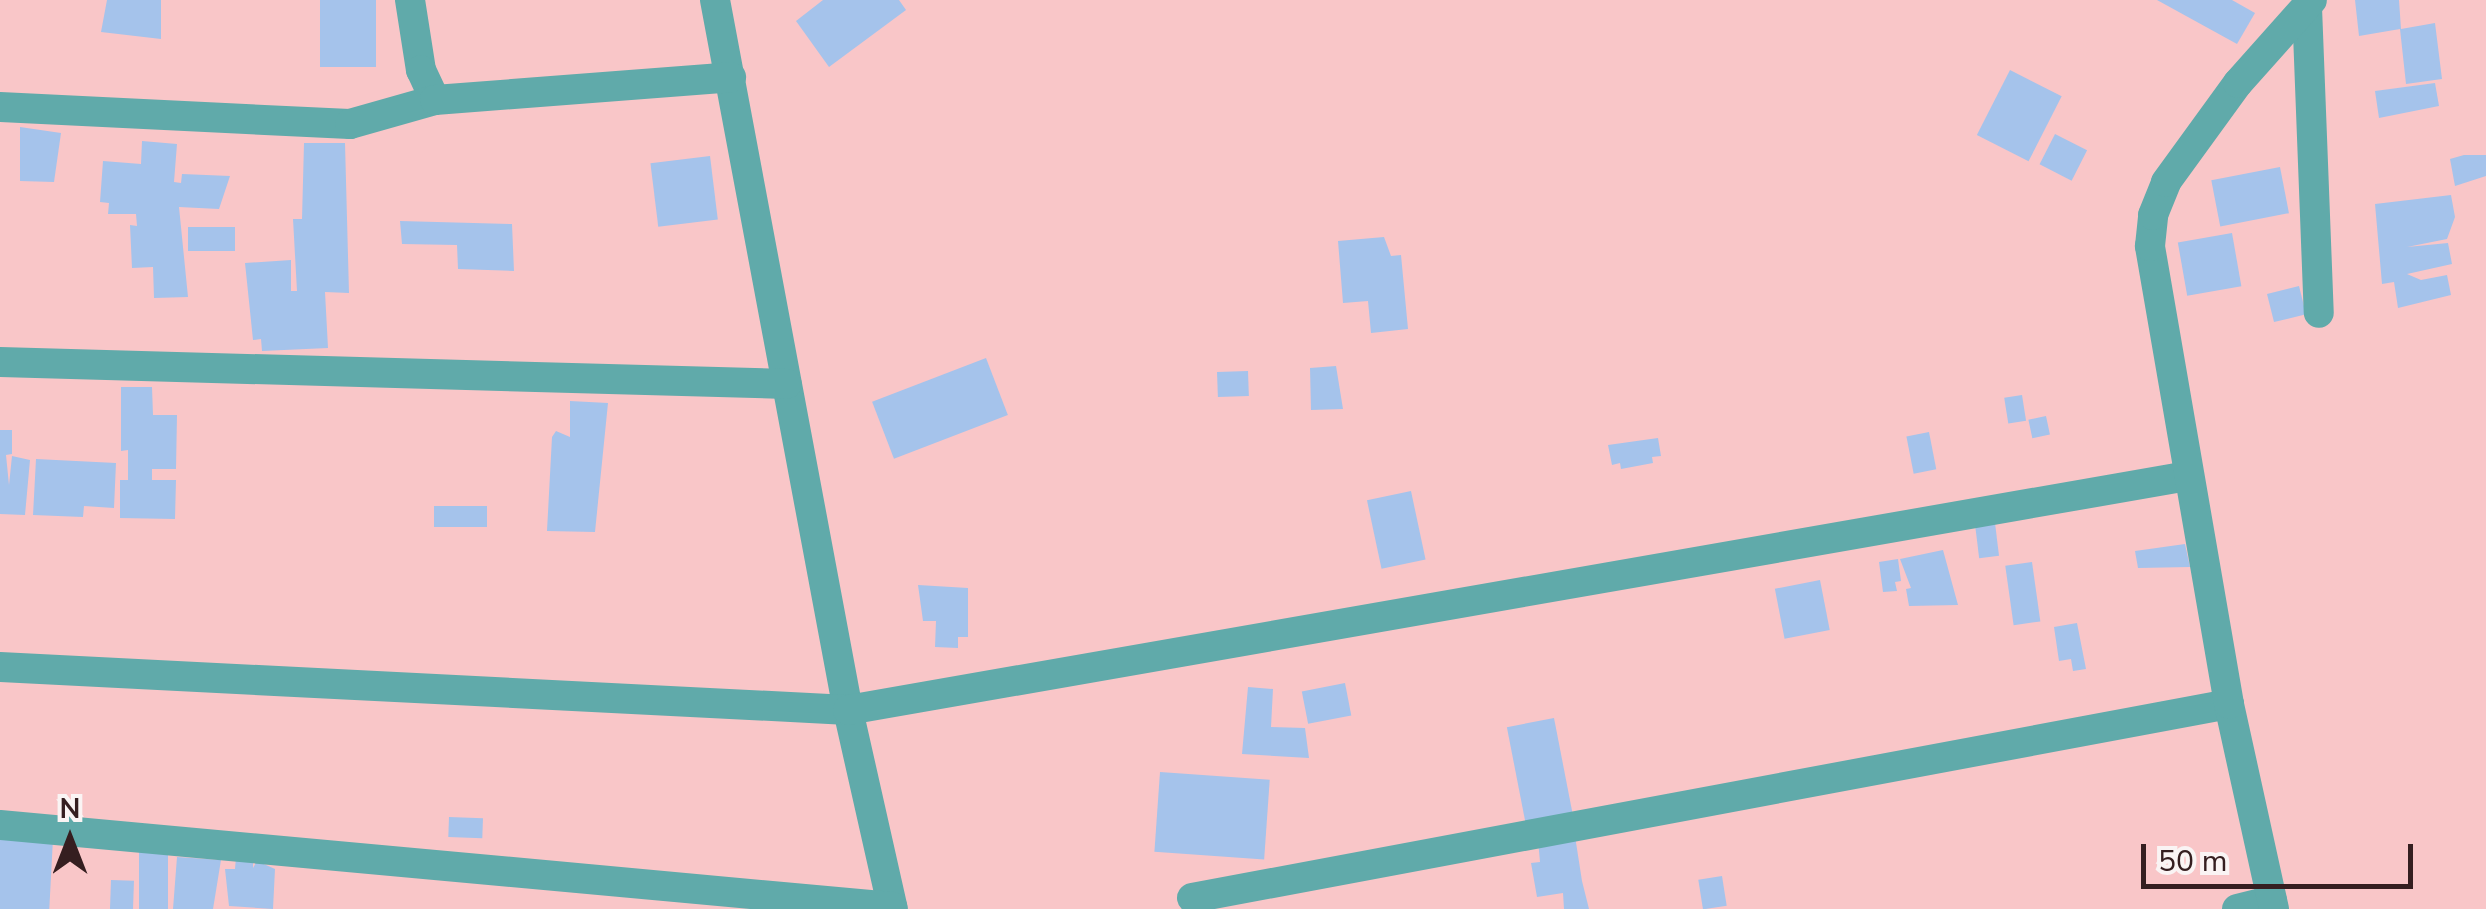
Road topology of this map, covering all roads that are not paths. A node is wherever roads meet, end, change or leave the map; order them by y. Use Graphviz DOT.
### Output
graph roads {
  1 [pos="410,0"];
  2 [pos="715,0"];
  3 [pos="2309,3"];
  4 [pos="731,78"];
  5 [pos="435,100"];
  6 [pos="0,108"];
  7 [pos="2319,313"];
  8 [pos="0,362"];
  9 [pos="787,384"];
  10 [pos="2188,476"];
  11 [pos="0,667"];
  12 [pos="2229,704"];
  13 [pos="848,710"];
  14 [pos="0,825"];
  15 [pos="1192,898"];
  16 [pos="2273,904"];
  17 [pos="892,908"];
  18 [pos="2237,909"];
  1 -- 5 [label="street"];
  2 -- 4 [label="street"];
  3 -- 7 [label="street"];
  3 -- 10 [label="street"];
  4 -- 5 [label="street"];
  4 -- 9 [label="street"];
  5 -- 6 [label="street"];
  8 -- 9 [label="street"];
  9 -- 13 [label="street"];
  10 -- 12 [label="street"];
  10 -- 13 [label="street"];
  11 -- 13 [label="street"];
  12 -- 15 [label="street"];
  12 -- 16 [label="street"];
  13 -- 17 [label="street"];
  14 -- 17 [label="street"];
  16 -- 18 [label="street"];
}
